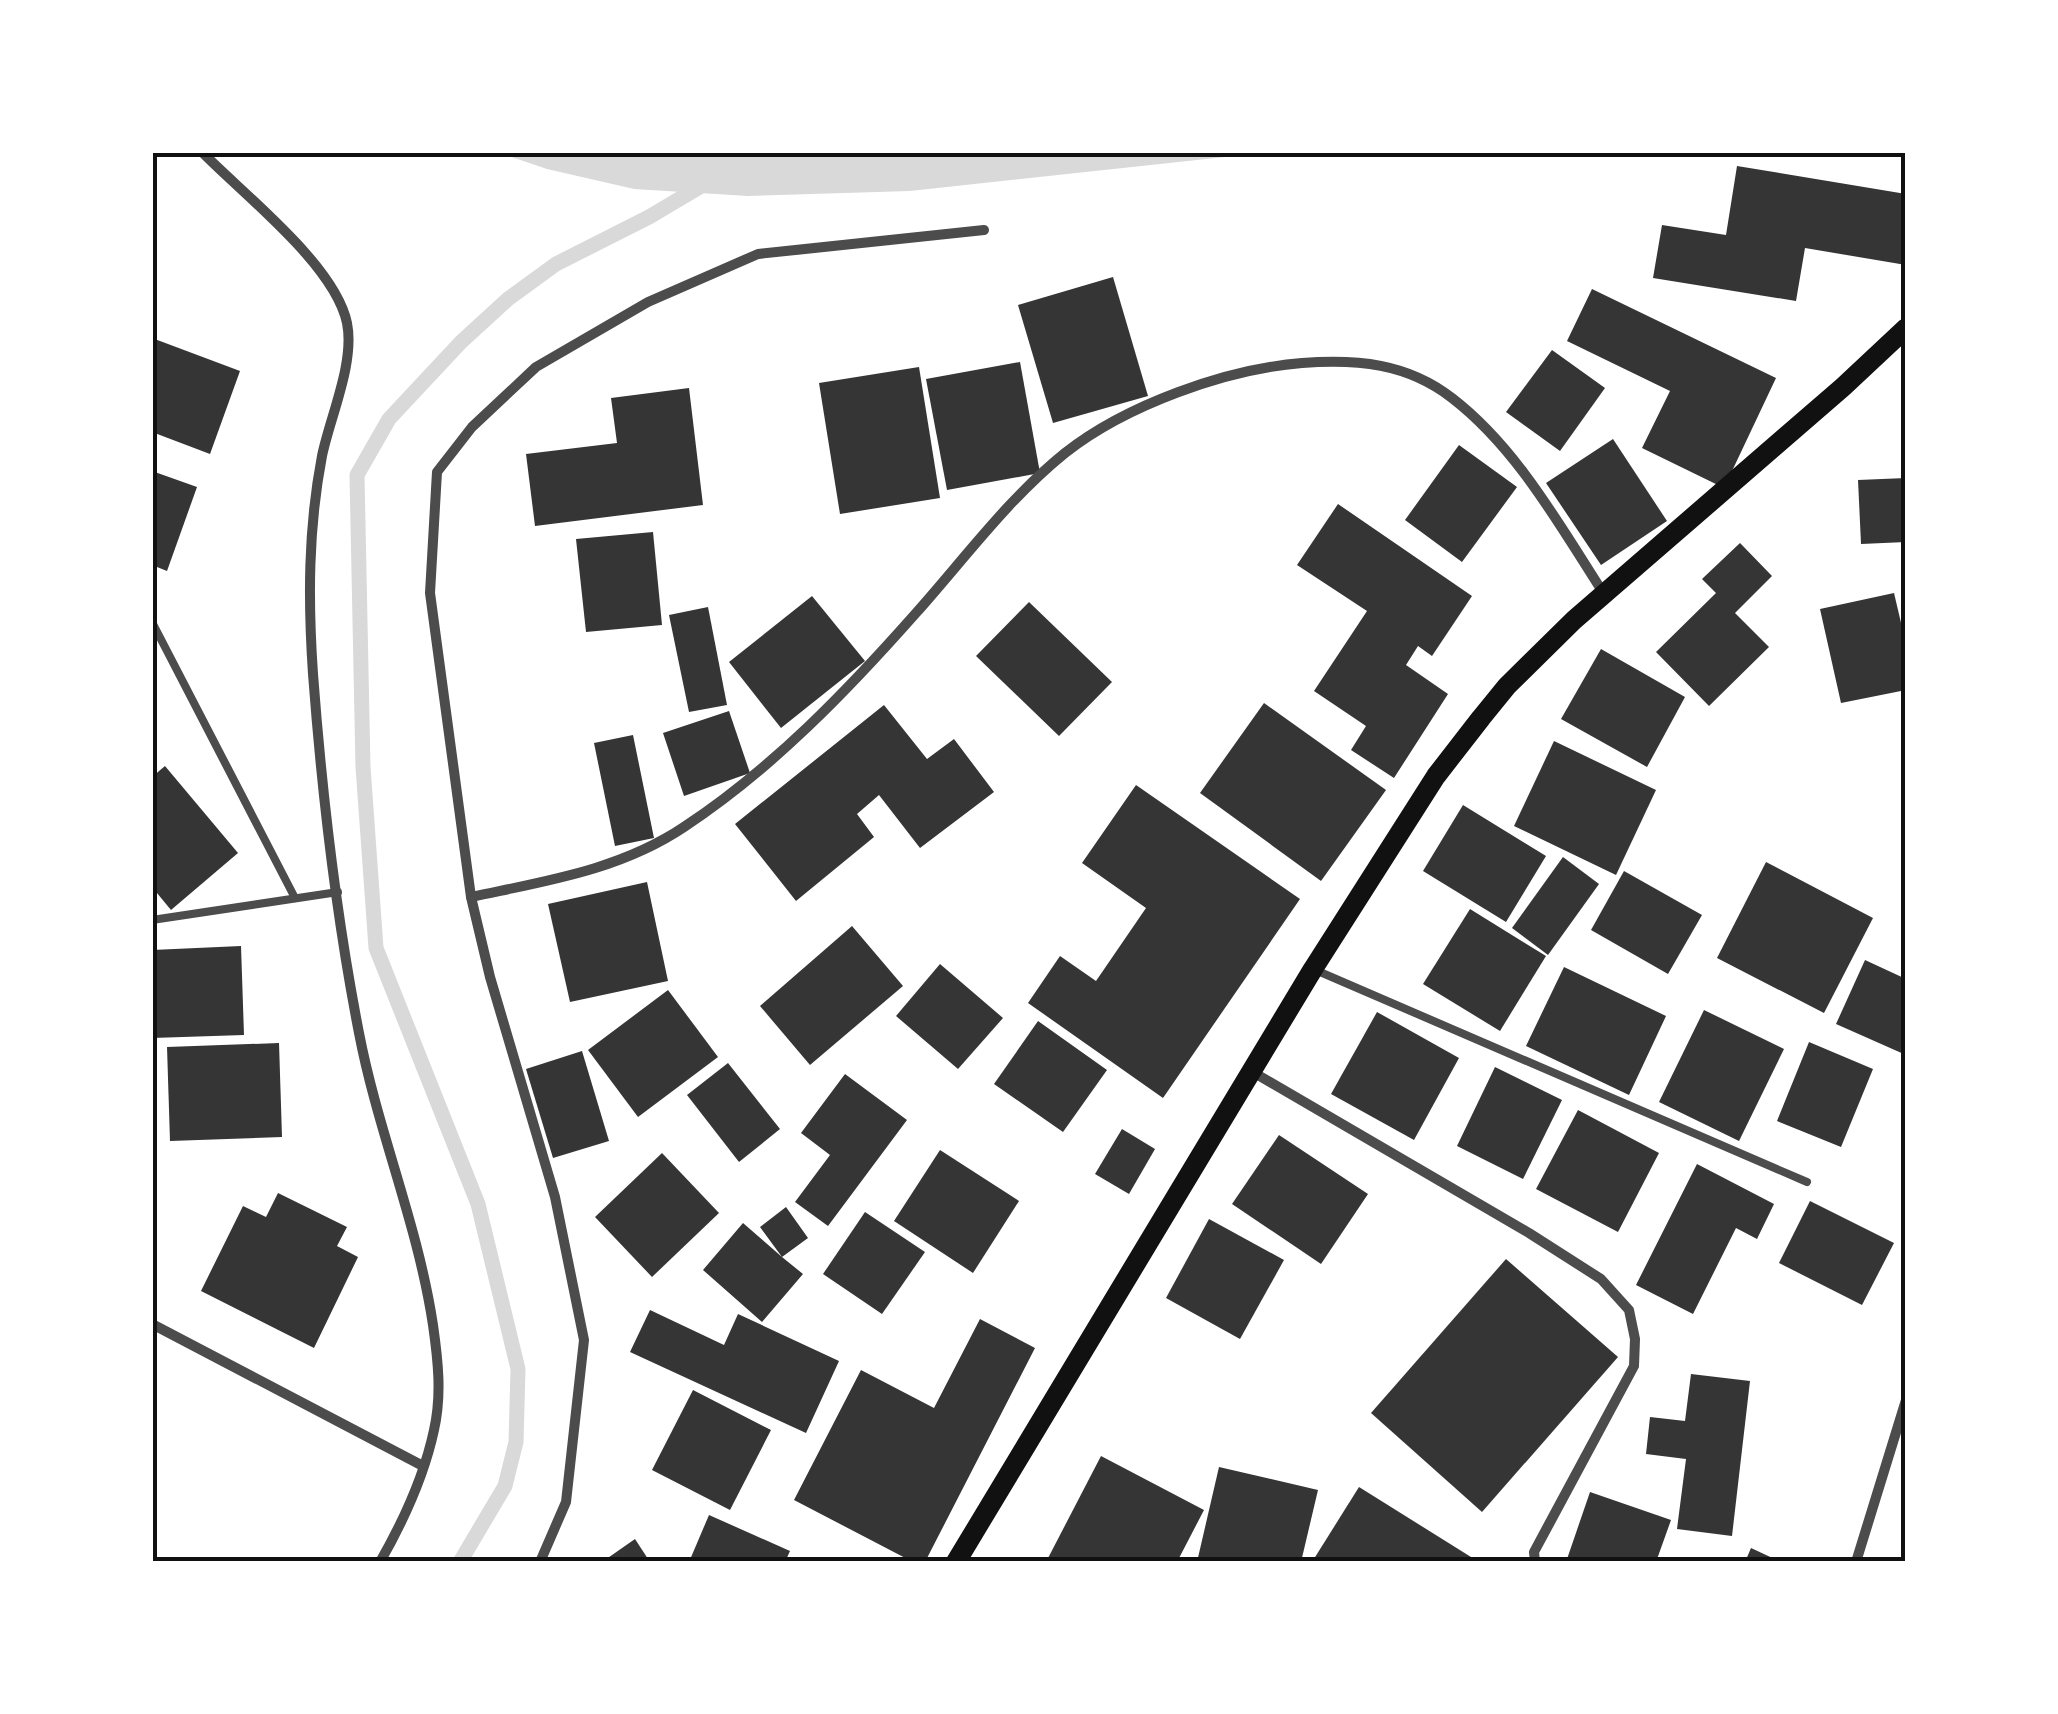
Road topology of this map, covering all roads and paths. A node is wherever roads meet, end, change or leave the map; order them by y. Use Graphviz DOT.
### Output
graph roads {
  1 [pos="202,152"];
  2 [pos="984,230"];
  3 [pos="1906,328"];
  4 [pos="1604,594"];
  5 [pos="152,622"];
  6 [pos="338,892"];
  7 [pos="295,898"];
  8 [pos="471,898"];
  9 [pos="152,920"];
  10 [pos="1313,970"];
  11 [pos="1250,1071"];
  12 [pos="1807,1182"];
  13 [pos="152,1324"];
  14 [pos="1906,1400"];
  15 [pos="423,1466"];
  16 [pos="954,1560"];
  17 [pos="380,1562"];
  18 [pos="540,1562"];
  19 [pos="1535,1562"];
  20 [pos="1856,1562"];
  1 -- 6 [label="street"];
  2 -- 8 [label="street"];
  3 -- 4 [label="main road"];
  4 -- 8 [label="street"];
  4 -- 10 [label="main road"];
  5 -- 7 [label="lane"];
  6 -- 7 [label="lane"];
  6 -- 15 [label="street"];
  7 -- 9 [label="lane"];
  8 -- 18 [label="street"];
  10 -- 11 [label="main road"];
  10 -- 12 [label="lane"];
  11 -- 16 [label="main road"];
  11 -- 19 [label="street"];
  13 -- 15 [label="street"];
  14 -- 20 [label="street"];
  15 -- 17 [label="street"];
}
